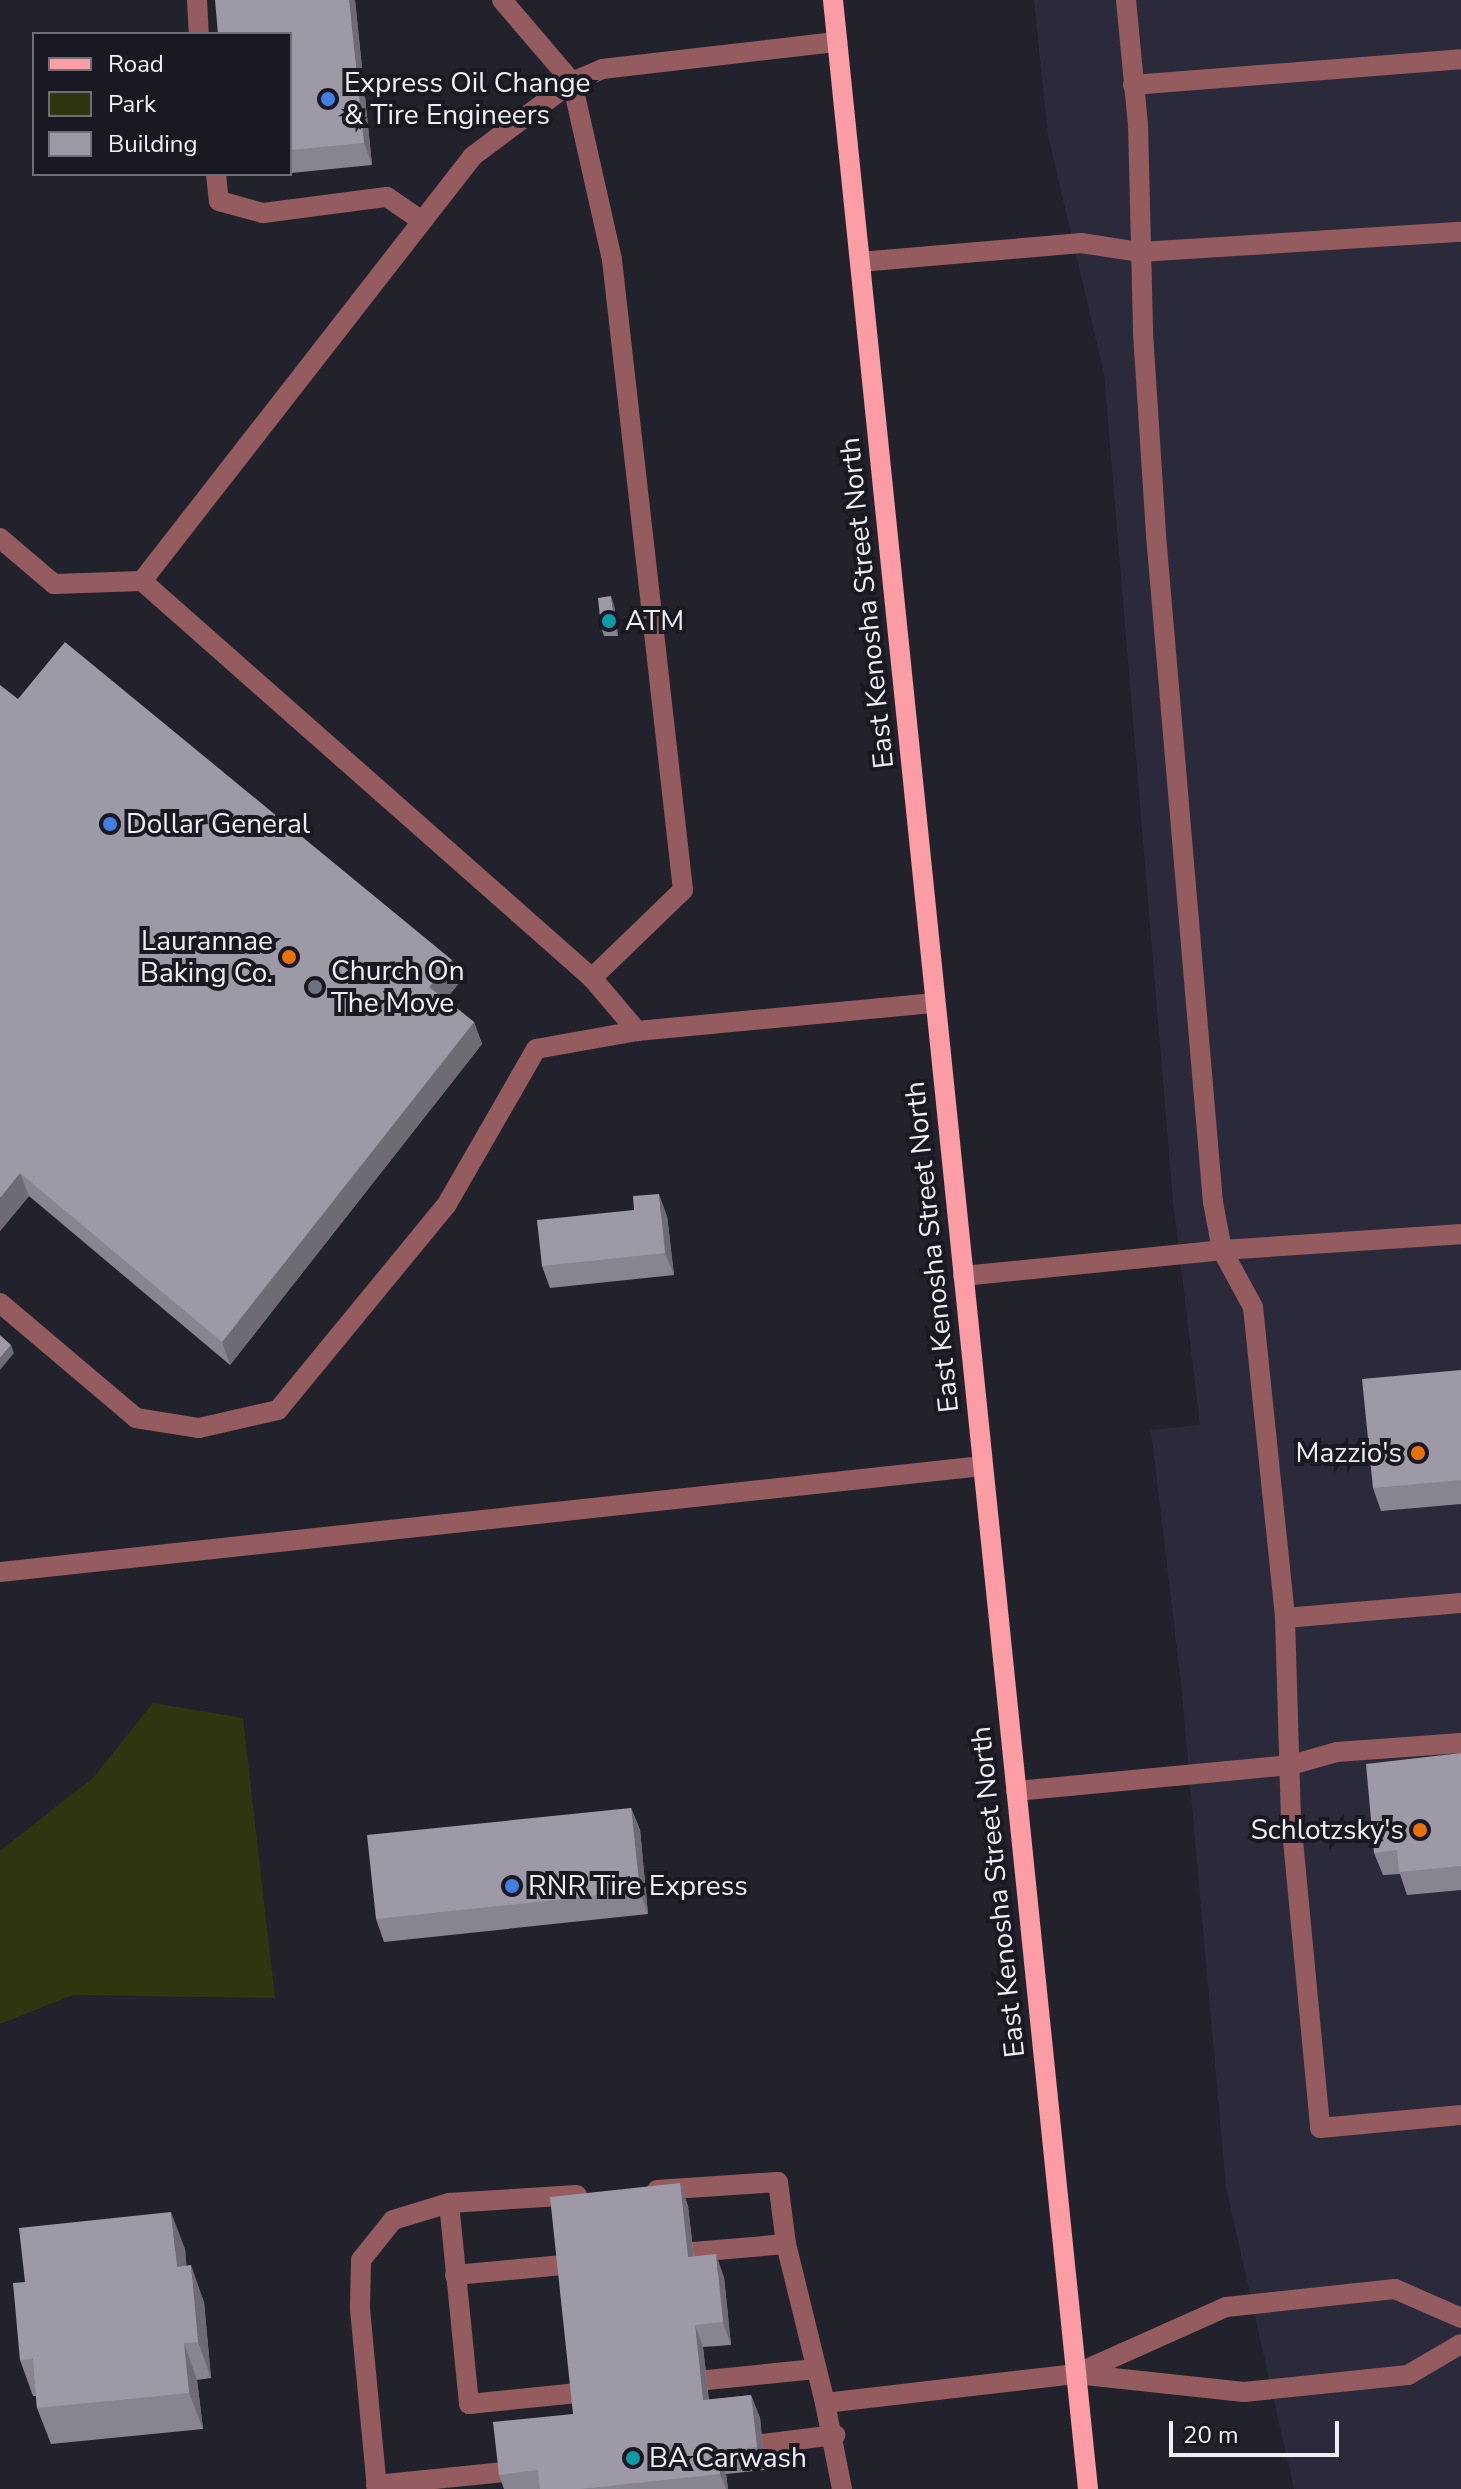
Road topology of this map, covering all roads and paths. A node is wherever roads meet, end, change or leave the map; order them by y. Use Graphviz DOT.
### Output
graph roads {
  1 [pos="197,0"];
  2 [pos="502,0"];
  3 [pos="833,0"];
  4 [pos="1126,0"];
  5 [pos="199,32"];
  6 [pos="837,42"];
  7 [pos="1461,59"];
  8 [pos="572,82"];
  9 [pos="1133,85"];
  10 [pos="216,176"];
  11 [pos="422,221"];
  12 [pos="1461,232"];
  13 [pos="1140,252"];
  14 [pos="860,262"];
  15 [pos="0,538"];
  16 [pos="142,581"];
  17 [pos="592,978"];
  18 [pos="935,1003"];
  19 [pos="637,1031"];
  20 [pos="1461,1234"];
  21 [pos="1222,1250"];
  22 [pos="963,1276"];
  23 [pos="0,1303"];
  24 [pos="982,1466"];
  25 [pos="0,1572"];
  26 [pos="1461,1603"];
  27 [pos="1285,1618"];
  28 [pos="1461,1743"];
  29 [pos="1291,1765"];
  30 [pos="1016,1791"];
  31 [pos="1461,2115"];
  32 [pos="637,2191"];
  33 [pos="606,2193"];
  34 [pos="449,2203"];
  35 [pos="786,2244"];
  36 [pos="693,2252"];
  37 [pos="563,2265"];
  38 [pos="455,2275"];
  39 [pos="1461,2318"];
  40 [pos="1461,2344"];
  41 [pos="815,2369"];
  42 [pos="1076,2374"];
  43 [pos="707,2380"];
  44 [pos="577,2393"];
  45 [pos="825,2403"];
  46 [pos="835,2435"];
  47 [pos="762,2444"];
  48 [pos="504,2472"];
  49 [pos="377,2487"];
  50 [pos="842,2489"];
  51 [pos="1088,2489"];
  1 -- 5 [label="street"];
  2 -- 8 [label="street"];
  3 -- 6 [label="main road, East Kenosha Street North"];
  4 -- 9 [label="street"];
  6 -- 8 [label="street"];
  6 -- 14 [label="main road, East Kenosha Street North"];
  7 -- 9 [label="street"];
  8 -- 11 [label="street"];
  8 -- 17 [label="street"];
  9 -- 13 [label="street"];
  10 -- 11 [label="street"];
  11 -- 16 [label="street"];
  12 -- 13 [label="street"];
  13 -- 14 [label="street"];
  13 -- 21 [label="street"];
  14 -- 18 [label="main road, East Kenosha Street North"];
  15 -- 16 [label="street"];
  16 -- 17 [label="street"];
  17 -- 19 [label="street"];
  18 -- 19 [label="street"];
  18 -- 22 [label="main road, East Kenosha Street North"];
  19 -- 23 [label="street"];
  20 -- 21 [label="street"];
  21 -- 22 [label="street"];
  21 -- 27 [label="street"];
  22 -- 24 [label="main road, East Kenosha Street North"];
  24 -- 25 [label="street"];
  24 -- 30 [label="main road, East Kenosha Street North"];
  26 -- 27 [label="street"];
  27 -- 29 [label="street"];
  28 -- 29 [label="street"];
  29 -- 30 [label="street"];
  29 -- 31 [label="street"];
  30 -- 42 [label="main road, East Kenosha Street North"];
  32 -- 35 [label="street"];
  33 -- 34 [label="street"];
  34 -- 38 [label="street"];
  34 -- 49 [label="street"];
  35 -- 36 [label="street"];
  35 -- 41 [label="street"];
  37 -- 38 [label="street"];
  38 -- 44 [label="street"];
  39 -- 42 [label="street"];
  40 -- 42 [label="street"];
  41 -- 43 [label="street"];
  41 -- 45 [label="street"];
  42 -- 45 [label="street"];
  42 -- 51 [label="main road, East Kenosha Street North"];
  45 -- 46 [label="street"];
  46 -- 47 [label="street"];
  46 -- 50 [label="street"];
  48 -- 49 [label="street"];
}
